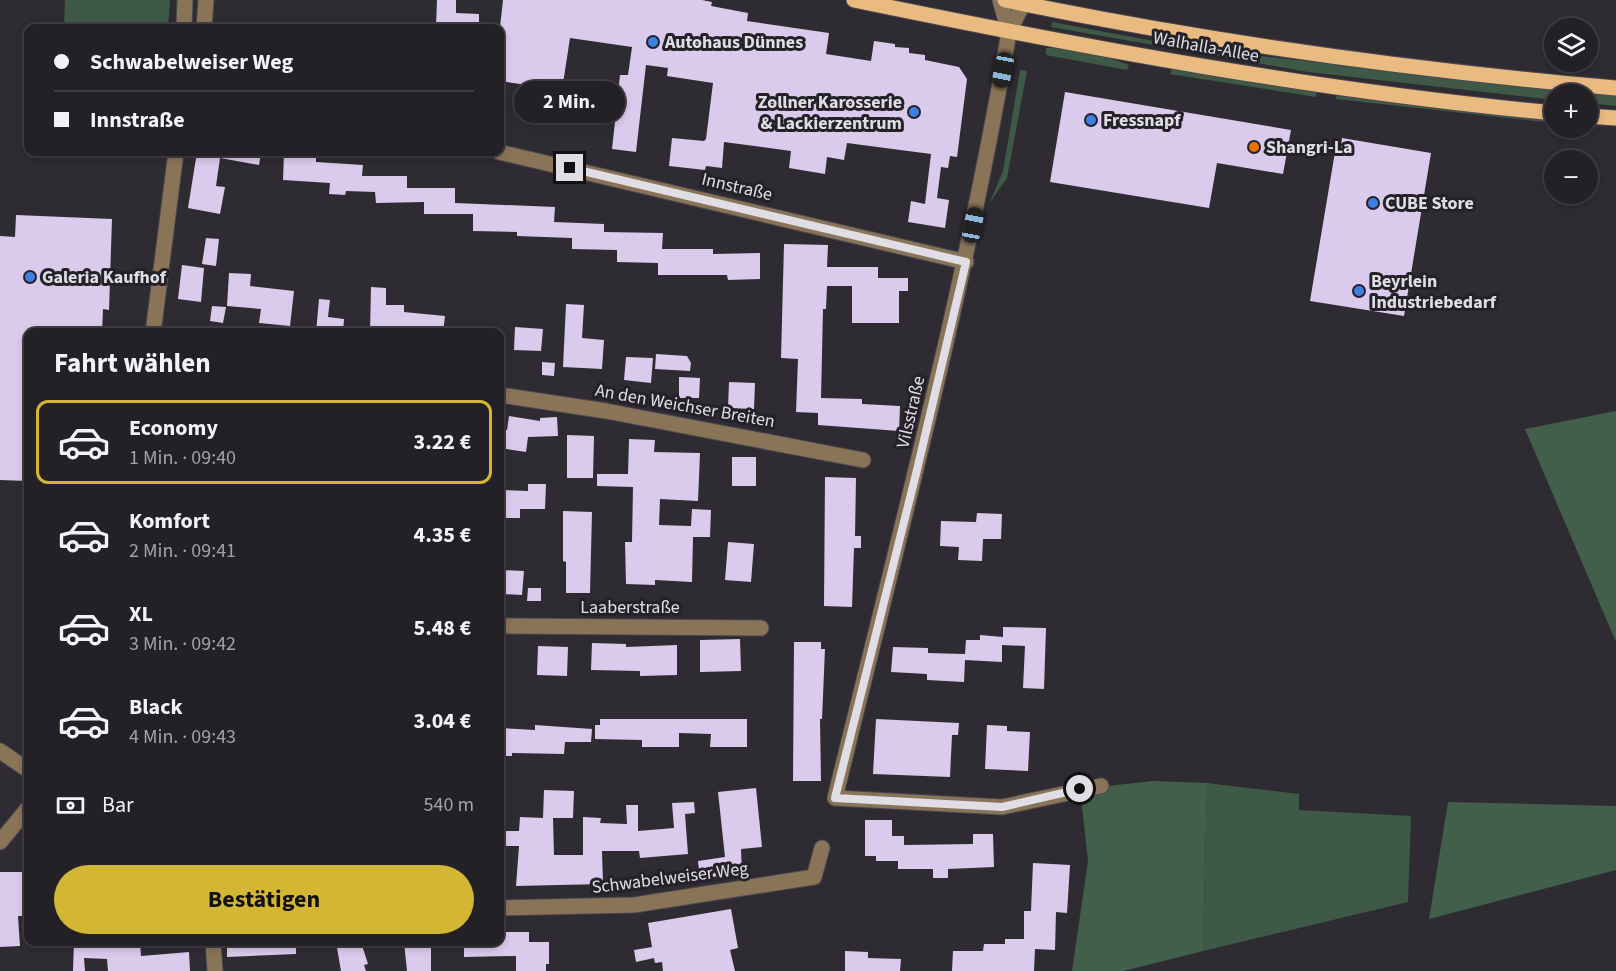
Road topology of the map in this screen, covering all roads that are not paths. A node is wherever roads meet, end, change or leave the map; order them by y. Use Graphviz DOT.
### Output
graph roads {
  1 [pos="186,0"];
  2 [pos="206,0"];
  3 [pos="854,0"];
  4 [pos="999,0"];
  5 [pos="1005,0"];
  6 [pos="1025,2"];
  7 [pos="184,24"];
  8 [pos="204,24"];
  9 [pos="1009,32"];
  10 [pos="1616,88"];
  11 [pos="1544,112"];
  12 [pos="1598,117"];
  13 [pos="1616,118"];
  14 [pos="504,153"];
  15 [pos="175,156"];
  16 [pos="966,262"];
  17 [pos="154,328"];
  18 [pos="504,396"];
  19 [pos="862,460"];
  20 [pos="504,626"];
  21 [pos="761,628"];
  22 [pos="0,751"];
  23 [pos="24,767"];
  24 [pos="1101,786"];
  25 [pos="24,813"];
  26 [pos="0,842"];
  27 [pos="822,848"];
  28 [pos="504,908"];
  29 [pos="213,946"];
  30 [pos="214,971"];
  1 -- 7 [label="street"];
  2 -- 8 [label="street"];
  3 -- 9 [label="main road, Walhalla-Allee"];
  4 -- 9 [label="street, Vilsstraße"];
  5 -- 6 [label="main road, Walhalla-Allee"];
  6 -- 9 [label="street, Vilsstraße"];
  6 -- 10 [label="main road, Walhalla-Allee"];
  9 -- 11 [label="main road, Walhalla-Allee"];
  9 -- 16 [label="street, Vilsstraße"];
  12 -- 13 [label="main road"];
  14 -- 16 [label="street, Innstraße"];
  15 -- 17 [label="street"];
  16 -- 24 [label="street, Vilsstraße"];
  18 -- 19 [label="street, An den Weichser Breiten"];
  20 -- 21 [label="street, Laaberstraße"];
  22 -- 23 [label="street"];
  25 -- 26 [label="street"];
  27 -- 28 [label="street, Schwabelweiser Weg"];
  29 -- 30 [label="street"];
}
